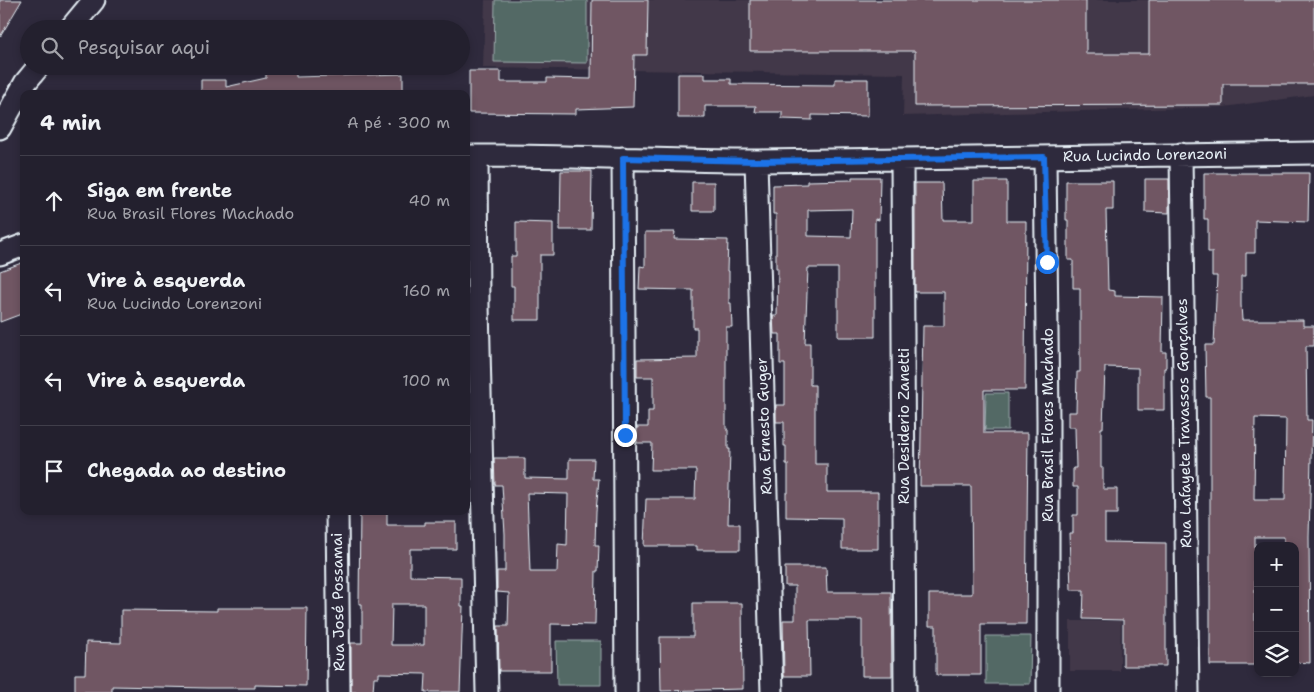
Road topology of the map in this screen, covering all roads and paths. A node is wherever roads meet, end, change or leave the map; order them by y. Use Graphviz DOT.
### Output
graph roads {
  1 [pos="94,0"];
  2 [pos="77,20"];
  3 [pos="32,75"];
  4 [pos="21,90"];
  5 [pos="20,92"];
  6 [pos="0,128"];
  7 [pos="1314,153"];
  8 [pos="1181,154"];
  9 [pos="472,156"];
  10 [pos="1044,157"];
  11 [pos="623,158"];
  12 [pos="902,160"];
  13 [pos="756,161"];
  14 [pos="20,246"];
  15 [pos="0,254"];
  16 [pos="337,515"];
  17 [pos="339,692"];
  18 [pos="487,692"];
  19 [pos="626,692"];
  20 [pos="772,692"];
  21 [pos="905,692"];
  22 [pos="1048,692"];
  23 [pos="1188,692"];
  1 -- 2 [label="street"];
  3 -- 4 [label="street"];
  5 -- 6 [label="street"];
  7 -- 8 [label="street, Rua Lucindo Lorenzoni"];
  8 -- 10 [label="street, Rua Lucindo Lorenzoni"];
  8 -- 23 [label="street, Rua Lafayete Travassos Gonçalves"];
  9 -- 11 [label="street, Rua Lucindo Lorenzoni"];
  9 -- 18 [label="street"];
  10 -- 12 [label="street, Rua Lucindo Lorenzoni"];
  10 -- 22 [label="street, Rua Brasil Flores Machado"];
  11 -- 13 [label="street, Rua Lucindo Lorenzoni"];
  11 -- 19 [label="street"];
  12 -- 13 [label="street, Rua Lucindo Lorenzoni"];
  12 -- 21 [label="street, Rua Desiderio Zanetti"];
  13 -- 20 [label="street, Rua Ernesto Guger"];
  14 -- 15 [label="street"];
  16 -- 17 [label="street, Rua José Possamai"];
}
